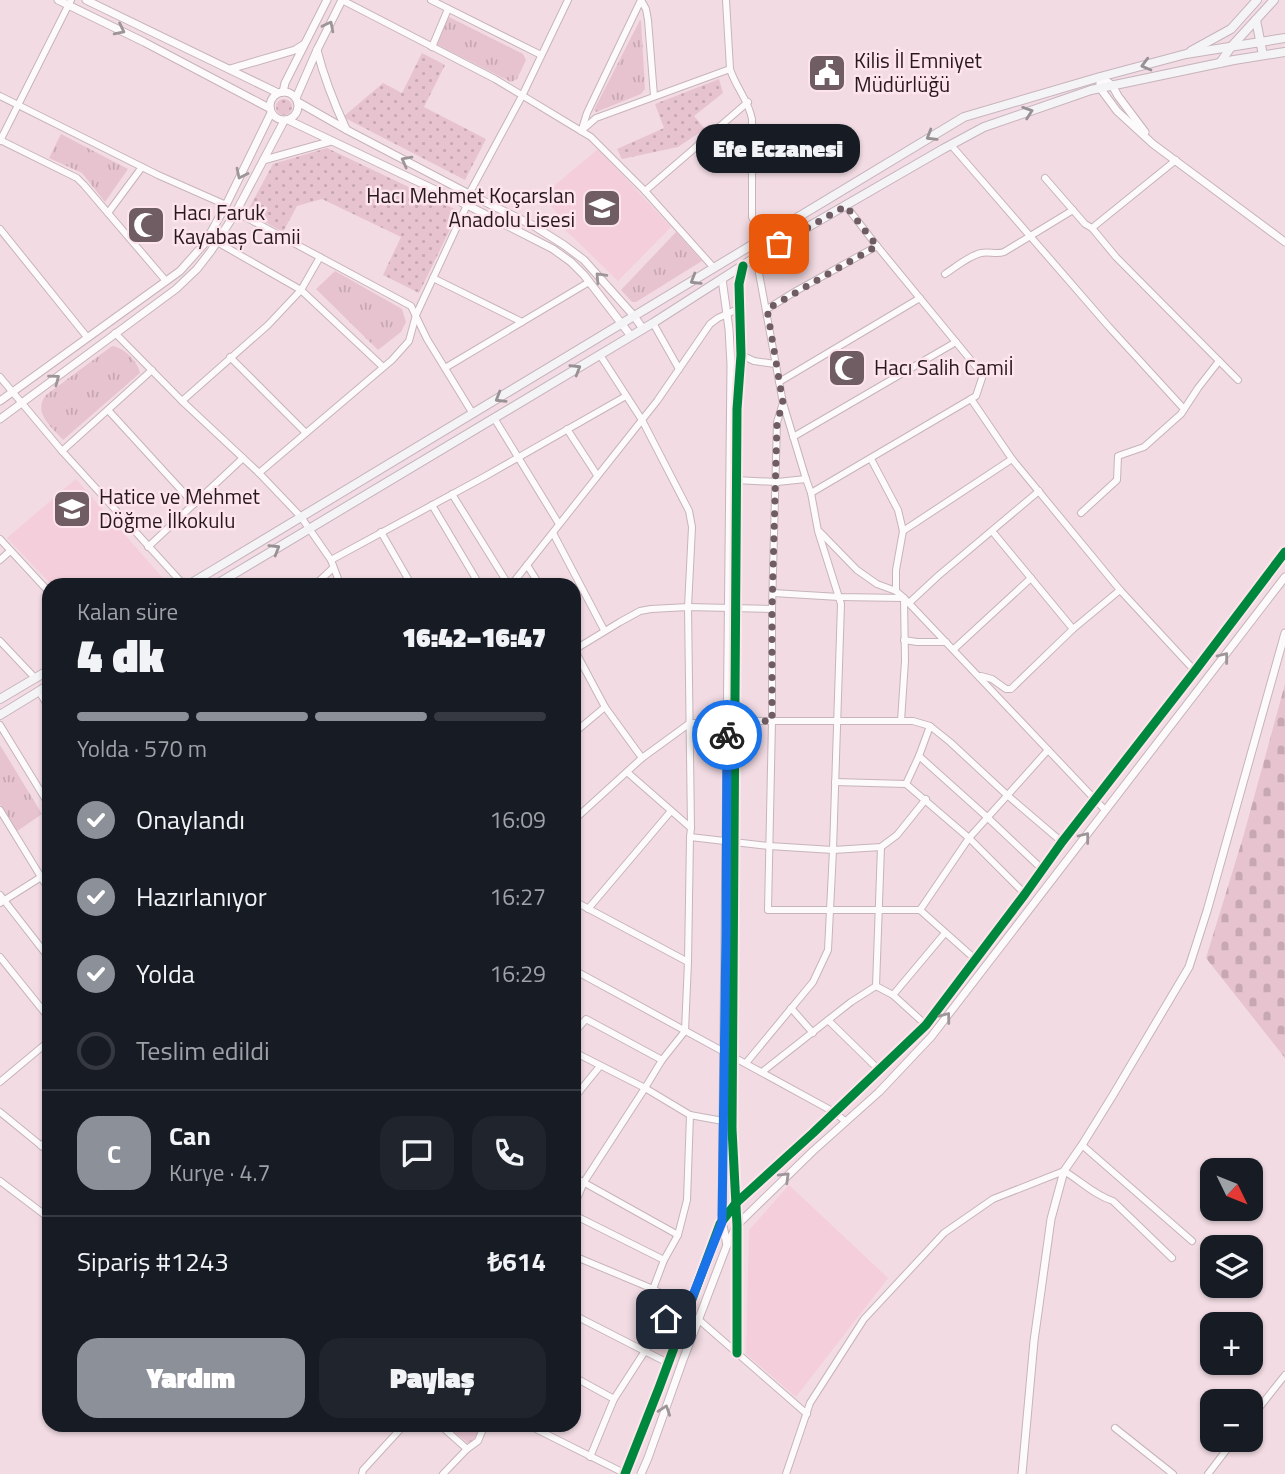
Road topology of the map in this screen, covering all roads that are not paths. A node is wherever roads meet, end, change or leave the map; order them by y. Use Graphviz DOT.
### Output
graph roads {
  1 [pos="58,0"];
  2 [pos="86,0"];
  3 [pos="327,0"];
  4 [pos="342,0"];
  5 [pos="431,0"];
  6 [pos="568,0"];
  7 [pos="641,0"];
  8 [pos="726,0"];
  9 [pos="1257,0"];
  10 [pos="1274,0"];
  11 [pos="70,3"];
  12 [pos="449,9"];
  13 [pos="1256,20"];
  14 [pos="1235,24"];
  15 [pos="1285,38"];
  16 [pos="308,39"];
  17 [pos="1260,42"];
  18 [pos="432,47"];
  19 [pos="1231,47"];
  20 [pos="317,50"];
  21 [pos="1285,52"];
  22 [pos="1186,54"];
  23 [pos="541,55"];
  24 [pos="1262,55"];
  25 [pos="1220,63"];
  26 [pos="230,69"];
  27 [pos="730,69"];
  28 [pos="1100,77"];
  29 [pos="1112,85"];
  30 [pos="1100,88"];
  31 [pos="281,92"];
  32 [pos="0,96"];
  33 [pos="522,96"];
  34 [pos="654,96"];
  35 [pos="297,100"];
  36 [pos="748,102"];
  37 [pos="18,105"];
  38 [pos="270,111"];
  39 [pos="286,120"];
  40 [pos="2,130"];
  41 [pos="347,130"];
  42 [pos="581,131"];
  43 [pos="0,141"];
  44 [pos="332,141"];
  45 [pos="1153,144"];
  46 [pos="951,145"];
  47 [pos="264,160"];
  48 [pos="1176,160"];
  49 [pos="142,167"];
  50 [pos="1045,178"];
  51 [pos="645,191"];
  52 [pos="469,194"];
  53 [pos="226,205"];
  54 [pos="467,205"];
  55 [pos="846,206"];
  56 [pos="1073,210"];
  57 [pos="236,212"];
  58 [pos="108,213"];
  59 [pos="1092,228"];
  60 [pos="0,229"];
  61 [pos="1029,236"];
  62 [pos="763,239"];
  63 [pos="217,242"];
  64 [pos="1285,242"];
  65 [pos="877,246"];
  66 [pos="320,257"];
  67 [pos="756,257"];
  68 [pos="743,267"];
  69 [pos="714,268"];
  70 [pos="945,274"];
  71 [pos="433,278"];
  72 [pos="722,279"];
  73 [pos="166,281"];
  74 [pos="589,282"];
  75 [pos="301,290"];
  76 [pos="920,298"];
  77 [pos="740,308"];
  78 [pos="767,309"];
  79 [pos="727,314"];
  80 [pos="416,315"];
  81 [pos="634,316"];
  82 [pos="522,322"];
  83 [pos="653,323"];
  84 [pos="622,324"];
  85 [pos="643,329"];
  86 [pos="115,333"];
  87 [pos="631,336"];
  88 [pos="87,337"];
  89 [pos="956,342"];
  90 [pos="600,355"];
  91 [pos="741,355"];
  92 [pos="230,357"];
  93 [pos="1219,361"];
  94 [pos="775,364"];
  95 [pos="383,368"];
  96 [pos="445,368"];
  97 [pos="679,369"];
  98 [pos="152,370"];
  99 [pos="0,377"];
  100 [pos="1238,380"];
  101 [pos="779,382"];
  102 [pos="13,392"];
  103 [pos="626,396"];
  104 [pos="971,399"];
  105 [pos="0,401"];
  106 [pos="182,401"];
  107 [pos="783,403"];
  108 [pos="22,404"];
  109 [pos="1184,409"];
  110 [pos="108,410"];
  111 [pos="473,414"];
  112 [pos="494,418"];
  113 [pos="0,419"];
  114 [pos="642,420"];
  115 [pos="567,429"];
  116 [pos="306,433"];
  117 [pos="793,437"];
  118 [pos="62,451"];
  119 [pos="243,458"];
  120 [pos="517,458"];
  121 [pos="871,458"];
  122 [pos="1012,459"];
  123 [pos="259,473"];
  124 [pos="597,475"];
  125 [pos="806,479"];
  126 [pos="733,480"];
  127 [pos="777,482"];
  128 [pos="1039,491"];
  129 [pos="811,493"];
  130 [pos="452,494"];
  131 [pos="194,504"];
  132 [pos="432,505"];
  133 [pos="1081,513"];
  134 [pos="301,517"];
  135 [pos="559,524"];
  136 [pos="308,530"];
  137 [pos="382,531"];
  138 [pos="818,531"];
  139 [pos="903,531"];
  140 [pos="992,531"];
  141 [pos="553,533"];
  142 [pos="0,539"];
  143 [pos="148,547"];
  144 [pos="10,551"];
  145 [pos="1285,552"];
  146 [pos="0,560"];
  147 [pos="331,560"];
  148 [pos="527,565"];
  149 [pos="333,568"];
  150 [pos="1285,577"];
  151 [pos="177,578"];
  152 [pos="200,578"];
  153 [pos="227,578"];
  154 [pos="323,578"];
  155 [pos="337,578"];
  156 [pos="408,578"];
  157 [pos="475,578"];
  158 [pos="506,578"];
  159 [pos="515,578"];
  160 [pos="535,578"];
  161 [pos="577,578"];
  162 [pos="1031,578"];
  163 [pos="42,585"];
  164 [pos="581,586"];
  165 [pos="1120,590"];
  166 [pos="896,591"];
  167 [pos="773,593"];
  168 [pos="839,597"];
  169 [pos="906,600"];
  170 [pos="688,607"];
  171 [pos="727,609"];
  172 [pos="736,609"];
  173 [pos="772,610"];
  174 [pos="1073,629"];
  175 [pos="604,630"];
  176 [pos="1285,633"];
  177 [pos="904,640"];
  178 [pos="0,641"];
  179 [pos="946,642"];
  180 [pos="581,645"];
  181 [pos="954,649"];
  182 [pos="581,662"];
  183 [pos="1195,671"];
  184 [pos="42,674"];
  185 [pos="979,676"];
  186 [pos="35,678"];
  187 [pos="42,689"];
  188 [pos="39,691"];
  189 [pos="42,696"];
  190 [pos="0,699"];
  191 [pos="605,707"];
  192 [pos="0,715"];
  193 [pos="736,721"];
  194 [pos="772,721"];
  195 [pos="901,721"];
  196 [pos="837,722"];
  197 [pos="690,723"];
  198 [pos="727,723"];
  199 [pos="0,725"];
  200 [pos="930,726"];
  201 [pos="581,727"];
  202 [pos="1048,750"];
  203 [pos="919,756"];
  204 [pos="642,758"];
  205 [pos="627,772"];
  206 [pos="835,782"];
  207 [pos="906,783"];
  208 [pos="42,794"];
  209 [pos="1007,795"];
  210 [pos="926,799"];
  211 [pos="1095,800"];
  212 [pos="0,810"];
  213 [pos="1105,810"];
  214 [pos="671,811"];
  215 [pos="581,814"];
  216 [pos="987,817"];
  217 [pos="691,828"];
  218 [pos="690,837"];
  219 [pos="969,838"];
  220 [pos="729,841"];
  221 [pos="1062,842"];
  222 [pos="769,846"];
  223 [pos="881,847"];
  224 [pos="833,850"];
  225 [pos="1042,869"];
  226 [pos="41,877"];
  227 [pos="1025,894"];
  228 [pos="1,900"];
  229 [pos="581,905"];
  230 [pos="588,909"];
  231 [pos="920,910"];
  232 [pos="830,911"];
  233 [pos="878,911"];
  234 [pos="945,933"];
  235 [pos="42,950"];
  236 [pos="0,957"];
  237 [pos="975,958"];
  238 [pos="688,962"];
  239 [pos="581,974"];
  240 [pos="876,986"];
  241 [pos="893,995"];
  242 [pos="791,1007"];
  243 [pos="42,1009"];
  244 [pos="828,1020"];
  245 [pos="581,1025"];
  246 [pos="926,1025"];
  247 [pos="685,1031"];
  248 [pos="813,1033"];
  249 [pos="42,1047"];
  250 [pos="723,1051"];
  251 [pos="581,1057"];
  252 [pos="734,1057"];
  253 [pos="662,1060"];
  254 [pos="746,1063"];
  255 [pos="600,1066"];
  256 [pos="879,1070"];
  257 [pos="762,1072"];
  258 [pos="0,1082"];
  259 [pos="645,1088"];
  260 [pos="581,1089"];
  261 [pos="0,1112"];
  262 [pos="834,1112"];
  263 [pos="690,1115"];
  264 [pos="723,1121"];
  265 [pos="845,1121"];
  266 [pos="1082,1145"];
  267 [pos="41,1146"];
  268 [pos="1064,1171"];
  269 [pos="581,1180"];
  270 [pos="0,1181"];
  271 [pos="584,1182"];
  272 [pos="581,1189"];
  273 [pos="736,1203"];
  274 [pos="42,1212"];
  275 [pos="581,1218"];
  276 [pos="722,1222"];
  277 [pos="737,1226"];
  278 [pos="678,1235"];
  279 [pos="1192,1241"];
  280 [pos="727,1245"];
  281 [pos="1172,1258"];
  282 [pos="581,1259"];
  283 [pos="664,1260"];
  284 [pos="653,1289"];
  285 [pos="677,1303"];
  286 [pos="688,1308"];
  287 [pos="581,1319"];
  288 [pos="698,1319"];
  289 [pos="644,1351"];
  290 [pos="737,1353"];
  291 [pos="668,1363"];
  292 [pos="1285,1375"];
  293 [pos="581,1381"];
  294 [pos="614,1399"];
  295 [pos="1263,1403"];
  296 [pos="807,1414"];
  297 [pos="1115,1428"];
  298 [pos="398,1432"];
  299 [pos="448,1432"];
  300 [pos="482,1432"];
  301 [pos="542,1432"];
  302 [pos="467,1448"];
  303 [pos="1225,1452"];
  304 [pos="590,1457"];
  305 [pos="362,1474"];
  306 [pos="443,1474"];
  307 [pos="625,1474"];
  308 [pos="641,1474"];
  309 [pos="786,1474"];
  310 [pos="1022,1474"];
  311 [pos="1173,1474"];
  312 [pos="1208,1474"];
  1 -- 11 [label="street"];
  2 -- 26 [label="street"];
  3 -- 16 [label="street"];
  4 -- 18 [label="street"];
  20 -- 4 [label="street, one-way"];
  5 -- 12 [label="street"];
  6 -- 23 [label="street"];
  7 -- 34 [label="street"];
  7 -- 42 [label="street"];
  8 -- 27 [label="street"];
  9 -- 14 [label="main road"];
  10 -- 13 [label="main road"];
  11 -- 37 [label="street"];
  11 -- 38 [label="street, one-way"];
  12 -- 18 [label="street"];
  12 -- 23 [label="street"];
  13 -- 17 [label="main road"];
  13 -- 19 [label="main road"];
  14 -- 19 [label="main road"];
  14 -- 22 [label="main road"];
  15 -- 17 [label="main road"];
  16 -- 26 [label="street"];
  16 -- 31 [label="street"];
  17 -- 19 [label="main road"];
  17 -- 24 [label="main road"];
  18 -- 33 [label="street"];
  19 -- 22 [label="main road"];
  19 -- 25 [label="main road"];
  20 -- 35 [label="street"];
  20 -- 41 [label="street"];
  21 -- 24 [label="main road"];
  22 -- 28 [label="main road, one-way"];
  23 -- 33 [label="street"];
  24 -- 25 [label="main road"];
  25 -- 29 [label="main road"];
  26 -- 31 [label="street"];
  27 -- 34 [label="street"];
  27 -- 36 [label="street"];
  28 -- 29 [label="street"];
  28 -- 30 [label="street"];
  28 -- 62 [label="main road, one-way"];
  29 -- 30 [label="main road"];
  29 -- 45 [label="street"];
  30 -- 45 [label="street"];
  46 -- 30 [label="main road, one-way"];
  31 -- 35 [label="street"];
  31 -- 38 [label="street"];
  32 -- 37 [label="street"];
  33 -- 42 [label="street"];
  33 -- 52 [label="street"];
  34 -- 42 [label="street"];
  35 -- 39 [label="street"];
  35 -- 41 [label="street"];
  36 -- 51 [label="street"];
  36 -- 62 [label="street"];
  37 -- 40 [label="street"];
  37 -- 49 [label="street"];
  38 -- 39 [label="street"];
  38 -- 53 [label="street, one-way"];
  39 -- 44 [label="street"];
  39 -- 47 [label="street"];
  40 -- 43 [label="street"];
  52 -- 41 [label="street, one-way"];
  42 -- 51 [label="street"];
  43 -- 58 [label="street"];
  44 -- 47 [label="street"];
  44 -- 54 [label="street"];
  45 -- 48 [label="street"];
  46 -- 55 [label="main road"];
  46 -- 61 [label="street"];
  47 -- 57 [label="street"];
  48 -- 59 [label="street"];
  48 -- 64 [label="street"];
  49 -- 53 [label="street"];
  49 -- 58 [label="street"];
  50 -- 56 [label="street"];
  51 -- 69 [label="street"];
  52 -- 54 [label="street"];
  81 -- 52 [label="street, one-way"];
  53 -- 73 [label="street"];
  54 -- 71 [label="street"];
  54 -- 74 [label="street"];
  55 -- 65 [label="street"];
  55 -- 67 [label="main road"];
  56 -- 59 [label="street"];
  56 -- 61 [label="street"];
  57 -- 63 [label="street"];
  57 -- 66 [label="street"];
  58 -- 73 [label="street"];
  59 -- 93 [label="street"];
  60 -- 88 [label="street"];
  61 -- 70 [label="street"];
  61 -- 109 [label="street"];
  62 -- 69 [label="main road"];
  63 -- 75 [label="street"];
  63 -- 86 [label="street"];
  65 -- 76 [label="street"];
  65 -- 78 [label="street"];
  66 -- 75 [label="street"];
  66 -- 80 [label="street"];
  67 -- 68 [label="main road"];
  67 -- 78 [label="street"];
  68 -- 72 [label="main road"];
  68 -- 77 [label="street"];
  69 -- 81 [label="main road, one-way"];
  71 -- 80 [label="street"];
  71 -- 82 [label="street"];
  72 -- 79 [label="street"];
  72 -- 83 [label="main road"];
  73 -- 88 [label="street"];
  74 -- 82 [label="street"];
  74 -- 84 [label="street"];
  75 -- 92 [label="street"];
  75 -- 95 [label="street"];
  76 -- 89 [label="street"];
  76 -- 101 [label="street"];
  77 -- 79 [label="street"];
  77 -- 91 [label="street"];
  78 -- 94 [label="street"];
  79 -- 97 [label="street"];
  79 -- 126 [label="street"];
  80 -- 95 [label="street"];
  80 -- 96 [label="street"];
  81 -- 84 [label="main road"];
  81 -- 85 [label="street"];
  82 -- 96 [label="street"];
  83 -- 85 [label="main road"];
  83 -- 97 [label="street"];
  84 -- 87 [label="street"];
  84 -- 111 [label="main road, one-way"];
  85 -- 87 [label="main road"];
  86 -- 98 [label="street"];
  108 -- 86 [label="street, one-way"];
  87 -- 90 [label="main road"];
  88 -- 102 [label="street"];
  89 -- 104 [label="street"];
  89 -- 117 [label="street"];
  90 -- 103 [label="street"];
  112 -- 90 [label="main road, one-way"];
  91 -- 94 [label="street"];
  91 -- 126 [label="street"];
  92 -- 106 [label="street"];
  92 -- 116 [label="street"];
  93 -- 100 [label="street"];
  93 -- 109 [label="street"];
  94 -- 101 [label="street"];
  95 -- 116 [label="street"];
  96 -- 111 [label="street"];
  97 -- 114 [label="street"];
  98 -- 106 [label="street"];
  98 -- 110 [label="street"];
  99 -- 102 [label="street"];
  101 -- 107 [label="street"];
  102 -- 105 [label="street"];
  102 -- 108 [label="street"];
  103 -- 114 [label="street"];
  103 -- 115 [label="street"];
  104 -- 121 [label="street"];
  104 -- 122 [label="street"];
  106 -- 119 [label="street"];
  107 -- 117 [label="street"];
  107 -- 127 [label="street"];
  108 -- 113 [label="street"];
  108 -- 118 [label="street"];
  109 -- 133 [label="street"];
  110 -- 118 [label="street"];
  110 -- 131 [label="street"];
  111 -- 134 [label="main road"];
  112 -- 120 [label="street"];
  112 -- 136 [label="main road"];
  114 -- 124 [label="street"];
  114 -- 170 [label="street"];
  115 -- 120 [label="street"];
  115 -- 124 [label="street"];
  116 -- 123 [label="street"];
  117 -- 125 [label="street"];
  118 -- 143 [label="street"];
  119 -- 123 [label="street"];
  119 -- 131 [label="street"];
  120 -- 130 [label="street"];
  120 -- 135 [label="street"];
  121 -- 129 [label="street"];
  121 -- 139 [label="street"];
  122 -- 128 [label="street"];
  122 -- 139 [label="street"];
  123 -- 134 [label="street"];
  124 -- 135 [label="street"];
  125 -- 127 [label="street"];
  125 -- 129 [label="street"];
  126 -- 127 [label="street"];
  126 -- 171 [label="street"];
  126 -- 172 [label="street"];
  127 -- 167 [label="street"];
  128 -- 140 [label="street"];
  128 -- 165 [label="street"];
  129 -- 138 [label="street"];
  130 -- 132 [label="street"];
  130 -- 158 [label="street"];
  131 -- 143 [label="street"];
  132 -- 137 [label="street"];
  132 -- 157 [label="street"];
  134 -- 136 [label="street"];
  134 -- 152 [label="main road"];
  135 -- 141 [label="street"];
  136 -- 147 [label="street"];
  153 -- 136 [label="main road, one-way"];
  137 -- 147 [label="street"];
  137 -- 156 [label="street"];
  138 -- 166 [label="street"];
  138 -- 168 [label="street"];
  139 -- 166 [label="street"];
  140 -- 162 [label="street"];
  140 -- 169 [label="street"];
  141 -- 148 [label="street"];
  141 -- 161 [label="street"];
  142 -- 144 [label="street"];
  143 -- 151 [label="street"];
  144 -- 146 [label="street"];
  144 -- 163 [label="street"];
  145 -- 183 [label="street"];
  147 -- 149 [label="street"];
  148 -- 159 [label="street"];
  148 -- 160 [label="street"];
  149 -- 154 [label="street"];
  149 -- 155 [label="street"];
  213 -- 150 [label="street, one-way"];
  162 -- 174 [label="street"];
  162 -- 181 [label="street"];
  164 -- 175 [label="street"];
  165 -- 174 [label="street"];
  165 -- 183 [label="street"];
  166 -- 169 [label="street"];
  167 -- 168 [label="street"];
  167 -- 173 [label="street"];
  168 -- 169 [label="street"];
  168 -- 196 [label="street"];
  169 -- 177 [label="street"];
  169 -- 179 [label="street"];
  170 -- 171 [label="street"];
  170 -- 175 [label="street"];
  170 -- 197 [label="street"];
  171 -- 172 [label="street"];
  171 -- 198 [label="street"];
  172 -- 173 [label="street"];
  172 -- 193 [label="street"];
  173 -- 194 [label="street"];
  174 -- 185 [label="street"];
  175 -- 180 [label="street"];
  176 -- 266 [label="street"];
  177 -- 179 [label="street"];
  177 -- 195 [label="street"];
  178 -- 186 [label="street"];
  179 -- 181 [label="street"];
  181 -- 185 [label="street"];
  182 -- 191 [label="street"];
  183 -- 211 [label="street"];
  184 -- 186 [label="main road"];
  185 -- 202 [label="street"];
  186 -- 190 [label="main road"];
  187 -- 188 [label="main road"];
  188 -- 189 [label="street"];
  188 -- 192 [label="main road"];
  191 -- 201 [label="street"];
  191 -- 204 [label="street"];
  193 -- 194 [label="street"];
  193 -- 198 [label="street"];
  193 -- 220 [label="street"];
  194 -- 196 [label="street"];
  194 -- 222 [label="street"];
  195 -- 196 [label="street"];
  195 -- 200 [label="street"];
  196 -- 206 [label="street"];
  197 -- 198 [label="street"];
  197 -- 204 [label="street"];
  197 -- 217 [label="street"];
  198 -- 220 [label="street"];
  199 -- 208 [label="street"];
  200 -- 203 [label="street"];
  200 -- 209 [label="street"];
  202 -- 209 [label="street"];
  202 -- 211 [label="street"];
  203 -- 207 [label="street"];
  203 -- 216 [label="street"];
  204 -- 205 [label="street"];
  205 -- 214 [label="street"];
  205 -- 215 [label="street"];
  206 -- 207 [label="street"];
  206 -- 224 [label="street"];
  207 -- 210 [label="street"];
  209 -- 216 [label="street"];
  209 -- 221 [label="street"];
  210 -- 219 [label="street"];
  210 -- 223 [label="street"];
  211 -- 213 [label="street"];
  211 -- 221 [label="street"];
  212 -- 226 [label="street"];
  265 -- 213 [label="street, one-way"];
  214 -- 217 [label="street"];
  214 -- 230 [label="street"];
  216 -- 219 [label="street"];
  216 -- 225 [label="street"];
  217 -- 218 [label="street"];
  218 -- 220 [label="street"];
  218 -- 238 [label="street"];
  219 -- 227 [label="street"];
  219 -- 231 [label="street"];
  220 -- 222 [label="street"];
  220 -- 250 [label="street"];
  220 -- 252 [label="street"];
  221 -- 225 [label="street"];
  222 -- 224 [label="street"];
  222 -- 232 [label="street"];
  223 -- 224 [label="street"];
  223 -- 233 [label="street"];
  224 -- 232 [label="street"];
  225 -- 227 [label="street"];
  226 -- 228 [label="street"];
  227 -- 237 [label="street"];
  228 -- 235 [label="street"];
  229 -- 230 [label="street"];
  230 -- 238 [label="street"];
  231 -- 233 [label="street"];
  231 -- 234 [label="street"];
  232 -- 233 [label="street"];
  232 -- 242 [label="street"];
  233 -- 240 [label="street"];
  234 -- 237 [label="street"];
  234 -- 241 [label="street"];
  236 -- 243 [label="street"];
  237 -- 246 [label="street"];
  238 -- 247 [label="street"];
  239 -- 247 [label="street"];
  240 -- 241 [label="street"];
  240 -- 244 [label="street"];
  241 -- 246 [label="street"];
  242 -- 248 [label="street"];
  242 -- 254 [label="street"];
  244 -- 248 [label="street"];
  244 -- 256 [label="street"];
  245 -- 253 [label="street"];
  246 -- 256 [label="street"];
  247 -- 250 [label="street"];
  247 -- 253 [label="street"];
  248 -- 257 [label="street"];
  249 -- 258 [label="street"];
  250 -- 252 [label="street"];
  250 -- 264 [label="street"];
  251 -- 255 [label="street"];
  252 -- 254 [label="street"];
  252 -- 273 [label="street"];
  253 -- 259 [label="street"];
  254 -- 257 [label="street"];
  255 -- 259 [label="street"];
  255 -- 260 [label="street"];
  256 -- 262 [label="street"];
  257 -- 262 [label="street"];
  259 -- 263 [label="street"];
  259 -- 271 [label="street"];
  261 -- 267 [label="street"];
  262 -- 265 [label="street"];
  262 -- 273 [label="street"];
  263 -- 264 [label="street"];
  263 -- 278 [label="street"];
  264 -- 276 [label="street"];
  277 -- 265 [label="street, one-way"];
  266 -- 268 [label="street"];
  266 -- 279 [label="street"];
  268 -- 281 [label="street"];
  268 -- 296 [label="street"];
  268 -- 310 [label="street"];
  269 -- 271 [label="street"];
  270 -- 274 [label="street"];
  271 -- 272 [label="street"];
  271 -- 278 [label="street"];
  273 -- 276 [label="street"];
  273 -- 277 [label="street"];
  275 -- 283 [label="street"];
  276 -- 280 [label="street"];
  276 -- 286 [label="street"];
  277 -- 280 [label="street"];
  277 -- 290 [label="street"];
  278 -- 283 [label="street"];
  280 -- 288 [label="street"];
  282 -- 284 [label="street"];
  283 -- 284 [label="street"];
  284 -- 285 [label="street"];
  285 -- 286 [label="street"];
  285 -- 289 [label="street"];
  286 -- 291 [label="street"];
  287 -- 289 [label="street"];
  288 -- 290 [label="street"];
  308 -- 288 [label="street, one-way"];
  289 -- 291 [label="street"];
  289 -- 294 [label="street"];
  290 -- 296 [label="street"];
  291 -- 307 [label="street"];
  292 -- 295 [label="street"];
  293 -- 294 [label="street"];
  294 -- 304 [label="street"];
  296 -- 309 [label="street"];
  297 -- 311 [label="street"];
  298 -- 305 [label="street"];
  299 -- 302 [label="street"];
  300 -- 302 [label="street"];
  301 -- 304 [label="street"];
  302 -- 306 [label="street"];
  303 -- 312 [label="street"];
  304 -- 307 [label="street"];
}
